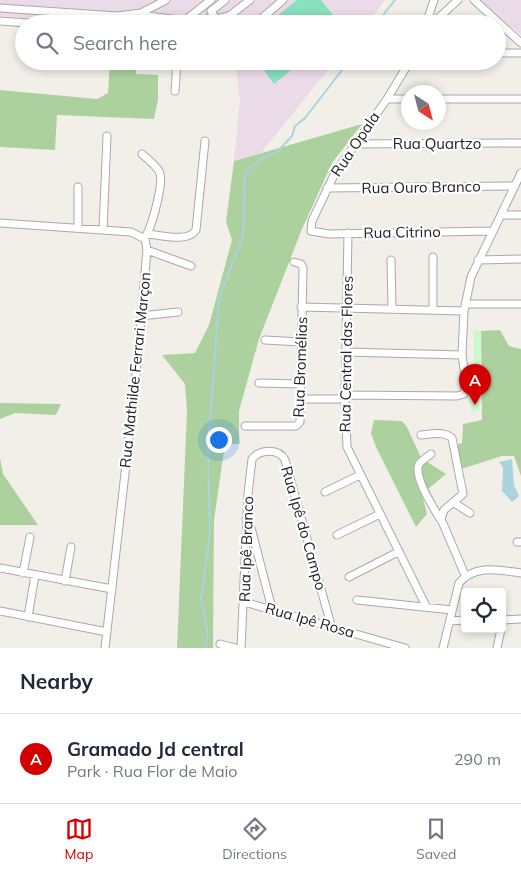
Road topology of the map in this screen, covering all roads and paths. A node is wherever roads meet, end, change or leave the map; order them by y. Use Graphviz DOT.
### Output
graph roads {
  1 [pos="166,0"];
  2 [pos="211,0"];
  3 [pos="225,0"];
  4 [pos="250,0"];
  5 [pos="283,0"];
  6 [pos="434,0"];
  7 [pos="458,0"];
  8 [pos="474,0"];
  9 [pos="0,8"];
  10 [pos="136,14"];
  11 [pos="102,15"];
  12 [pos="126,15"];
  13 [pos="142,15"];
  14 [pos="193,15"];
  15 [pos="213,15"];
  16 [pos="228,15"];
  17 [pos="266,15"];
  18 [pos="429,15"];
  19 [pos="442,15"];
  20 [pos="490,15"];
  21 [pos="0,21"];
  22 [pos="15,22"];
  23 [pos="506,29"];
  24 [pos="521,43"];
  25 [pos="506,53"];
  26 [pos="521,53"];
  27 [pos="176,70"];
  28 [pos="405,70"];
  29 [pos="175,91"];
  30 [pos="387,99"];
  31 [pos="401,99"];
  32 [pos="446,99"];
  33 [pos="521,99"];
  34 [pos="107,136"];
  35 [pos="205,141"];
  36 [pos="521,143"];
  37 [pos="353,144"];
  38 [pos="142,154"];
  39 [pos="521,174"];
  40 [pos="515,186"];
  41 [pos="78,187"];
  42 [pos="328,188"];
  43 [pos="501,215"];
  44 [pos="521,215"];
  45 [pos="0,223"];
  46 [pos="78,228"];
  47 [pos="103,230"];
  48 [pos="493,231"];
  49 [pos="311,232"];
  50 [pos="348,233"];
  51 [pos="146,236"];
  52 [pos="147,250"];
  53 [pos="433,258"];
  54 [pos="521,259"];
  55 [pos="391,260"];
  56 [pos="478,260"];
  57 [pos="294,262"];
  58 [pos="191,266"];
  59 [pos="521,304"];
  60 [pos="301,307"];
  61 [pos="346,307"];
  62 [pos="465,307"];
  63 [pos="392,308"];
  64 [pos="433,310"];
  65 [pos="178,312"];
  66 [pos="141,316"];
  67 [pos="265,340"];
  68 [pos="301,342"];
  69 [pos="346,352"];
  70 [pos="462,354"];
  71 [pos="259,383"];
  72 [pos="301,384"];
  73 [pos="345,397"];
  74 [pos="301,399"];
  75 [pos="245,426"];
  76 [pos="420,435"];
  77 [pos="258,453"];
  78 [pos="431,454"];
  79 [pos="360,475"];
  80 [pos="325,492"];
  81 [pos="454,503"];
  82 [pos="470,513"];
  83 [pos="380,514"];
  84 [pos="246,519"];
  85 [pos="441,519"];
  86 [pos="338,534"];
  87 [pos="30,537"];
  88 [pos="71,547"];
  89 [pos="398,552"];
  90 [pos="0,568"];
  91 [pos="23,573"];
  92 [pos="521,573"];
  93 [pos="35,575"];
  94 [pos="466,575"];
  95 [pos="349,577"];
  96 [pos="65,580"];
  97 [pos="112,589"];
  98 [pos="357,600"];
  99 [pos="244,602"];
  100 [pos="426,606"];
  101 [pos="272,609"];
  102 [pos="452,610"];
  103 [pos="0,611"];
  104 [pos="28,616"];
  105 [pos="521,619"];
  106 [pos="461,620"];
  107 [pos="450,621"];
  108 [pos="506,621"];
  109 [pos="331,625"];
  110 [pos="106,632"];
  111 [pos="500,633"];
  112 [pos="220,644"];
  113 [pos="105,648"];
  114 [pos="235,648"];
  115 [pos="240,648"];
  116 [pos="405,648"];
  117 [pos="443,648"];
  118 [pos="497,648"];
  1 -- 10 [label="street"];
  2 -- 14 [label="street"];
  3 -- 15 [label="street"];
  4 -- 16 [label="street"];
  5 -- 17 [label="street"];
  6 -- 18 [label="street"];
  7 -- 19 [label="street"];
  8 -- 20 [label="street"];
  9 -- 11 [label="street"];
  10 -- 12 [label="street"];
  10 -- 13 [label="street"];
  21 -- 22 [label="street"];
  23 -- 24 [label="street"];
  25 -- 26 [label="street"];
  27 -- 29 [label="street"];
  28 -- 30 [label="street, Rua Opala"];
  30 -- 31 [label="street"];
  30 -- 37 [label="street, Rua Opala"];
  32 -- 33 [label="street"];
  34 -- 47 [label="street"];
  35 -- 51 [label="street"];
  36 -- 37 [label="street, Rua Quartzo"];
  37 -- 42 [label="street, Rua Opala"];
  38 -- 51 [label="street"];
  39 -- 40 [label="street"];
  40 -- 42 [label="street, Rua Ouro Branco"];
  40 -- 43 [label="street"];
  41 -- 46 [label="street"];
  42 -- 49 [label="street, Rua Opala"];
  43 -- 44 [label="street"];
  43 -- 48 [label="street"];
  45 -- 46 [label="street"];
  46 -- 47 [label="street"];
  47 -- 51 [label="street"];
  48 -- 50 [label="street, Rua Citrino"];
  48 -- 56 [label="street"];
  49 -- 50 [label="street, Rua Citrino"];
  50 -- 61 [label="street, Rua Central das Flores"];
  51 -- 52 [label="street, Rua Mathilde Ferrari Marçon"];
  52 -- 58 [label="street"];
  52 -- 66 [label="street, Rua Mathilde Ferrari Marçon"];
  53 -- 64 [label="street"];
  54 -- 56 [label="street"];
  55 -- 63 [label="street"];
  56 -- 62 [label="street"];
  57 -- 60 [label="street, Rua Bromélias"];
  59 -- 62 [label="street"];
  60 -- 61 [label="street"];
  60 -- 68 [label="street, Rua Bromélias"];
  61 -- 63 [label="street"];
  61 -- 69 [label="street, Rua Central das Flores"];
  62 -- 64 [label="street"];
  62 -- 70 [label="street"];
  63 -- 64 [label="street"];
  65 -- 66 [label="street"];
  66 -- 97 [label="street, Rua Mathilde Ferrari Marçon"];
  67 -- 68 [label="street"];
  68 -- 72 [label="street, Rua Bromélias"];
  69 -- 70 [label="street"];
  69 -- 73 [label="street, Rua Central das Flores"];
  70 -- 73 [label="street"];
  71 -- 72 [label="street"];
  72 -- 74 [label="street, Rua Bromélias"];
  73 -- 74 [label="street"];
  73 -- 79 [label="street, Rua Central das Flores"];
  74 -- 75 [label="street, Rua Bromélias"];
  76 -- 81 [label="street"];
  77 -- 84 [label="street, Rua Ipê Branco"];
  77 -- 109 [label="street, Rua Ipê do Campo"];
  78 -- 85 [label="street"];
  79 -- 80 [label="street"];
  79 -- 83 [label="street, Rua Central das Flores"];
  81 -- 82 [label="street"];
  81 -- 85 [label="street"];
  83 -- 86 [label="street"];
  83 -- 89 [label="street, Rua Central das Flores"];
  84 -- 99 [label="street, Rua Ipê Branco"];
  84 -- 101 [label="street"];
  85 -- 94 [label="street"];
  87 -- 91 [label="street"];
  88 -- 96 [label="street"];
  89 -- 95 [label="street"];
  89 -- 100 [label="street, Rua Central das Flores"];
  90 -- 91 [label="street"];
  91 -- 93 [label="street"];
  92 -- 94 [label="street"];
  93 -- 96 [label="street"];
  93 -- 104 [label="street"];
  94 -- 102 [label="street"];
  96 -- 97 [label="street"];
  97 -- 110 [label="street, Rua Mathilde Ferrari Marçon"];
  98 -- 100 [label="street"];
  99 -- 101 [label="street, Rua Ipê Rosa"];
  99 -- 115 [label="street, Rua Ipê Branco"];
  100 -- 102 [label="street"];
  101 -- 109 [label="street, Rua Ipê Rosa"];
  102 -- 107 [label="street"];
  103 -- 104 [label="street"];
  104 -- 110 [label="street"];
  105 -- 108 [label="street"];
  106 -- 107 [label="street"];
  107 -- 117 [label="street"];
  109 -- 116 [label="street, Rua Ipê Rosa"];
  110 -- 113 [label="street, Rua Mathilde Ferrari Marçon"];
  111 -- 118 [label="street"];
  112 -- 114 [label="street"];
}
